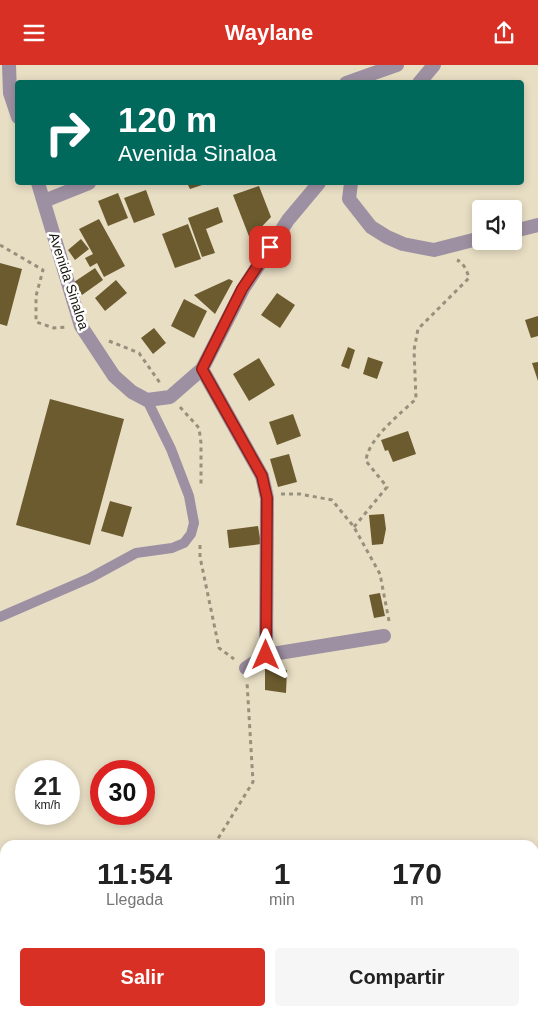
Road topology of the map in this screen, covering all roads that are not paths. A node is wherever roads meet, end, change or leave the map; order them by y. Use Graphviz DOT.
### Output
graph roads {
  1 [pos="9,65"];
  2 [pos="397,65"];
  3 [pos="434,65"];
  4 [pos="354,80"];
  5 [pos="422,80"];
  6 [pos="15,108"];
  7 [pos="39,185"];
  8 [pos="84,185"];
  9 [pos="317,185"];
  10 [pos="351,185"];
  11 [pos="44,201"];
  12 [pos="538,225"];
  13 [pos="522,229"];
  14 [pos="472,241"];
  15 [pos="202,369"];
  16 [pos="147,401"];
  17 [pos="0,617"];
  18 [pos="384,636"];
  19 [pos="266,655"];
  20 [pos="246,668"];
  1 -- 6 [label="street"];
  2 -- 4 [label="street"];
  3 -- 5 [label="street"];
  7 -- 11 [label="street, Avenida Sinaloa"];
  8 -- 11 [label="street"];
  9 -- 15 [label="street"];
  10 -- 14 [label="street"];
  11 -- 16 [label="street, Avenida Sinaloa"];
  12 -- 13 [label="street"];
  15 -- 16 [label="street"];
  15 -- 19 [label="street"];
  16 -- 17 [label="lane"];
  18 -- 19 [label="street"];
  19 -- 20 [label="street"];
}
